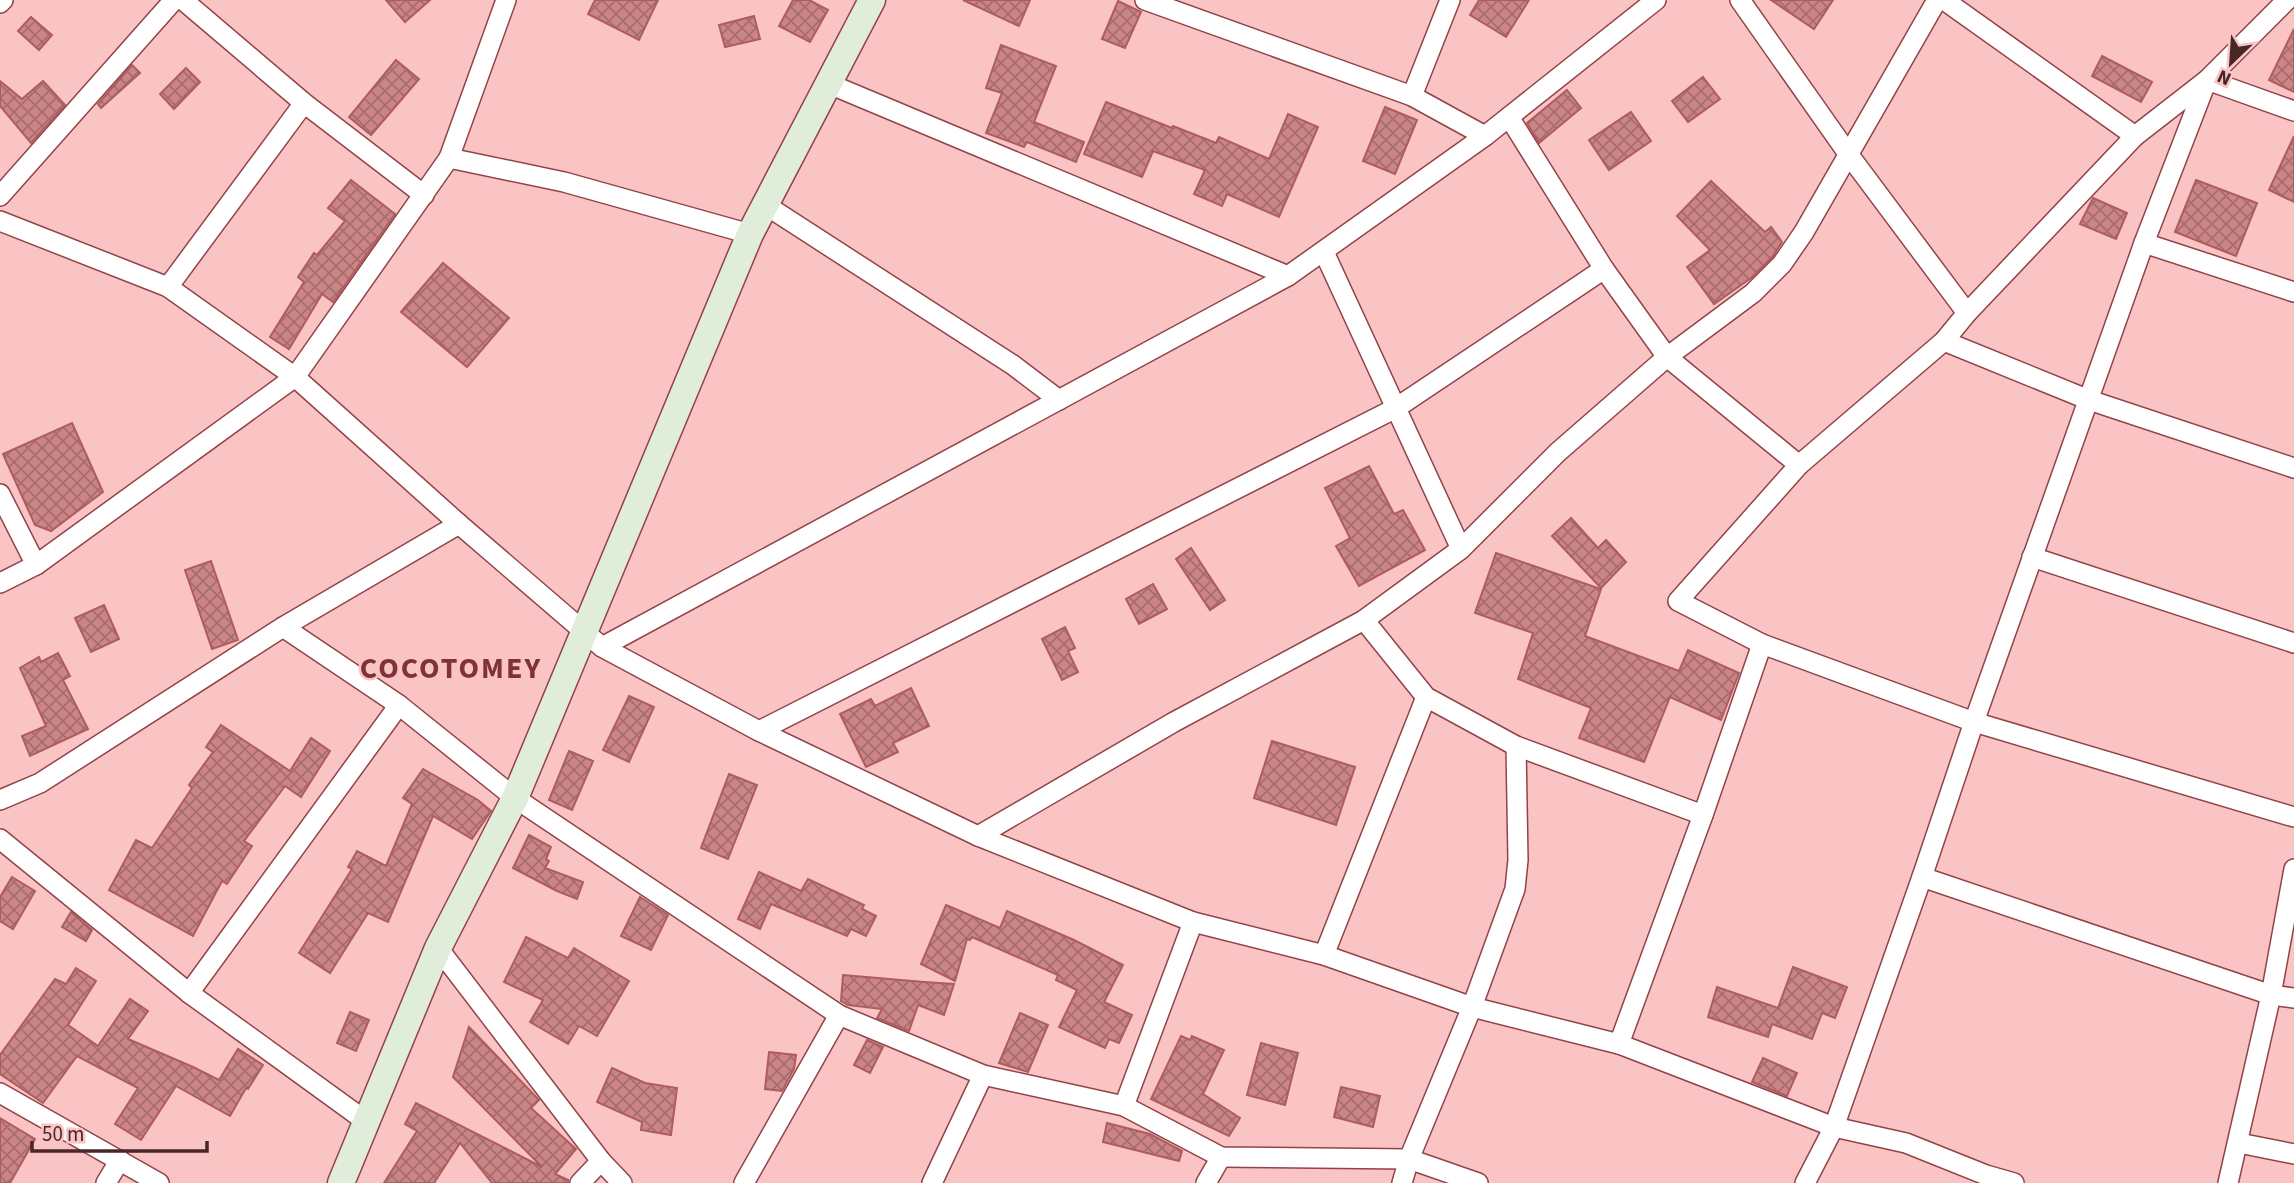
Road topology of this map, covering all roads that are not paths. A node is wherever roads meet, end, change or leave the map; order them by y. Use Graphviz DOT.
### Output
graph roads {
  1 [pos="174,0"];
  2 [pos="183,0"];
  3 [pos="506,0"];
  4 [pos="872,0"];
  5 [pos="1145,0"];
  6 [pos="1450,0"];
  7 [pos="1656,0"];
  8 [pos="1740,0"];
  9 [pos="1937,0"];
  10 [pos="1944,0"];
  11 [pos="2287,0"];
  12 [pos="2207,80"];
  13 [pos="827,83"];
  14 [pos="1412,96"];
  15 [pos="304,103"];
  16 [pos="2294,111"];
  17 [pos="1508,117"];
  18 [pos="1485,136"];
  19 [pos="2135,136"];
  20 [pos="1849,155"];
  21 [pos="449,158"];
  22 [pos="424,195"];
  23 [pos="0,196"];
  24 [pos="764,204"];
  25 [pos="0,221"];
  26 [pos="750,234"];
  27 [pos="2144,243"];
  28 [pos="1324,252"];
  29 [pos="1604,269"];
  30 [pos="1288,276"];
  31 [pos="168,287"];
  32 [pos="2294,292"];
  33 [pos="1967,313"];
  34 [pos="1944,341"];
  35 [pos="1667,358"];
  36 [pos="295,377"];
  37 [pos="1059,400"];
  38 [pos="2089,400"];
  39 [pos="1396,408"];
  40 [pos="1799,465"];
  41 [pos="2294,468"];
  42 [pos="0,494"];
  43 [pos="459,524"];
  44 [pos="1461,549"];
  45 [pos="2032,557"];
  46 [pos="36,565"];
  47 [pos="0,583"];
  48 [pos="1364,620"];
  49 [pos="283,627"];
  50 [pos="594,639"];
  51 [pos="1762,643"];
  52 [pos="2294,643"];
  53 [pos="1426,697"];
  54 [pos="399,705"];
  55 [pos="1973,722"];
  56 [pos="759,731"];
  57 [pos="1516,746"];
  58 [pos="515,798"];
  59 [pos="0,800"];
  60 [pos="1703,815"];
  61 [pos="2294,817"];
  62 [pos="978,836"];
  63 [pos="0,839"];
  64 [pos="2294,869"];
  65 [pos="1922,877"];
  66 [pos="1194,922"];
  67 [pos="438,948"];
  68 [pos="1324,955"];
  69 [pos="190,993"];
  70 [pos="2272,995"];
  71 [pos="2294,998"];
  72 [pos="1472,1007"];
  73 [pos="839,1015"];
  74 [pos="1619,1044"];
  75 [pos="983,1075"];
  76 [pos="0,1093"];
  77 [pos="1124,1106"];
  78 [pos="367,1122"];
  79 [pos="1835,1127"];
  80 [pos="2239,1143"];
  81 [pos="2294,1154"];
  82 [pos="1221,1157"];
  83 [pos="1409,1159"];
  84 [pos="120,1160"];
  85 [pos="601,1161"];
  86 [pos="1984,1179"];
  87 [pos="106,1183"];
  88 [pos="159,1183"];
  89 [pos="341,1183"];
  90 [pos="580,1183"];
  91 [pos="622,1183"];
  92 [pos="744,1183"];
  93 [pos="932,1183"];
  94 [pos="1206,1183"];
  95 [pos="1402,1183"];
  96 [pos="1478,1183"];
  97 [pos="1805,1183"];
  98 [pos="2014,1183"];
  99 [pos="2228,1183"];
  1 -- 23 [label="street"];
  2 -- 15 [label="street"];
  3 -- 21 [label="street"];
  4 -- 13 [label="main road"];
  5 -- 14 [label="street"];
  6 -- 14 [label="street"];
  7 -- 17 [label="street"];
  8 -- 20 [label="street"];
  9 -- 20 [label="street"];
  10 -- 19 [label="street"];
  11 -- 12 [label="street"];
  12 -- 16 [label="street"];
  12 -- 19 [label="street"];
  12 -- 27 [label="street"];
  13 -- 24 [label="main road"];
  13 -- 30 [label="street"];
  14 -- 18 [label="street"];
  15 -- 22 [label="street"];
  15 -- 31 [label="street"];
  17 -- 18 [label="street"];
  17 -- 29 [label="street"];
  18 -- 28 [label="street"];
  19 -- 33 [label="street"];
  20 -- 33 [label="street"];
  20 -- 35 [label="street"];
  21 -- 22 [label="street"];
  21 -- 26 [label="street"];
  22 -- 36 [label="street"];
  24 -- 26 [label="main road"];
  24 -- 37 [label="street"];
  25 -- 31 [label="street"];
  26 -- 50 [label="main road"];
  27 -- 32 [label="street"];
  27 -- 38 [label="street"];
  28 -- 30 [label="street"];
  28 -- 39 [label="street"];
  29 -- 35 [label="street"];
  29 -- 39 [label="street"];
  30 -- 37 [label="street"];
  31 -- 36 [label="street"];
  33 -- 34 [label="street"];
  34 -- 38 [label="street"];
  34 -- 40 [label="street"];
  35 -- 40 [label="street"];
  35 -- 44 [label="street"];
  36 -- 43 [label="street"];
  36 -- 46 [label="street"];
  37 -- 50 [label="street"];
  38 -- 41 [label="street"];
  38 -- 45 [label="street"];
  39 -- 44 [label="street"];
  39 -- 56 [label="street"];
  40 -- 51 [label="street"];
  42 -- 46 [label="street"];
  43 -- 49 [label="street"];
  43 -- 50 [label="street"];
  44 -- 48 [label="street"];
  45 -- 52 [label="street"];
  45 -- 55 [label="street"];
  46 -- 47 [label="street"];
  48 -- 53 [label="street"];
  48 -- 62 [label="street"];
  49 -- 54 [label="street"];
  49 -- 59 [label="street"];
  50 -- 56 [label="street"];
  50 -- 58 [label="main road"];
  51 -- 55 [label="street"];
  51 -- 60 [label="street"];
  53 -- 57 [label="street"];
  53 -- 68 [label="street"];
  54 -- 58 [label="street"];
  54 -- 69 [label="street"];
  55 -- 61 [label="street"];
  55 -- 65 [label="street"];
  56 -- 62 [label="street"];
  57 -- 60 [label="street"];
  57 -- 72 [label="street"];
  58 -- 67 [label="main road"];
  58 -- 73 [label="street"];
  60 -- 74 [label="street"];
  62 -- 66 [label="street"];
  63 -- 69 [label="street"];
  64 -- 70 [label="street"];
  65 -- 70 [label="street"];
  65 -- 79 [label="street"];
  66 -- 68 [label="street"];
  66 -- 77 [label="street"];
  67 -- 78 [label="main road"];
  67 -- 85 [label="street"];
  68 -- 72 [label="street"];
  69 -- 78 [label="street"];
  70 -- 71 [label="street"];
  70 -- 80 [label="street"];
  72 -- 74 [label="street"];
  72 -- 83 [label="street"];
  73 -- 75 [label="street"];
  73 -- 92 [label="street"];
  74 -- 79 [label="street"];
  75 -- 77 [label="street"];
  75 -- 93 [label="street"];
  76 -- 84 [label="street"];
  77 -- 82 [label="street"];
  78 -- 89 [label="main road"];
  79 -- 86 [label="street"];
  79 -- 97 [label="street"];
  80 -- 81 [label="street"];
  80 -- 99 [label="street"];
  82 -- 83 [label="street"];
  82 -- 94 [label="street"];
  83 -- 95 [label="street"];
  83 -- 96 [label="street"];
  84 -- 87 [label="street"];
  84 -- 88 [label="street"];
  85 -- 90 [label="street"];
  85 -- 91 [label="street"];
  86 -- 98 [label="street"];
}
